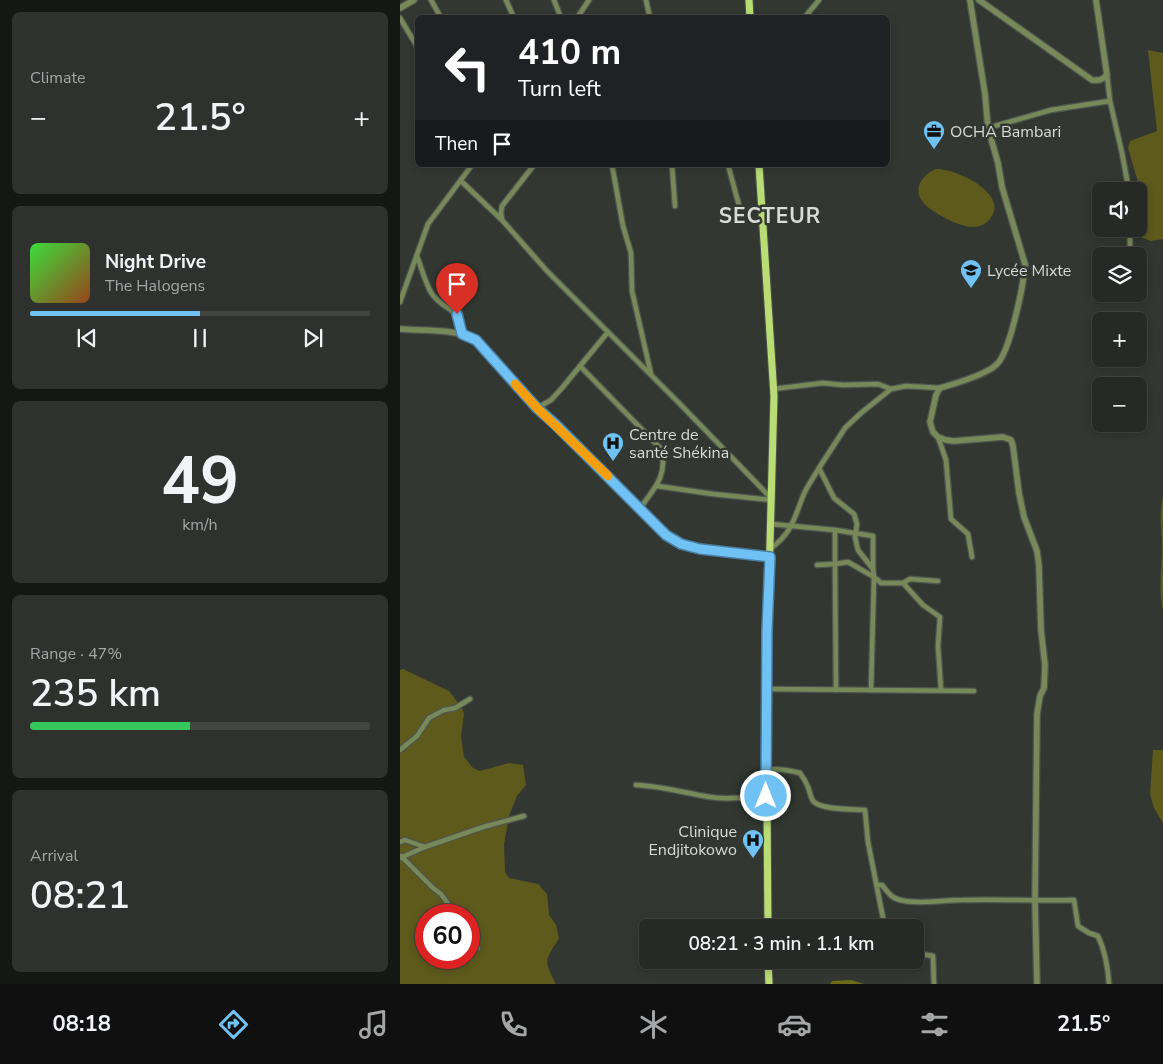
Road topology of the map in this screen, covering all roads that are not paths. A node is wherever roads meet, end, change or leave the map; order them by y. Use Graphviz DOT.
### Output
graph roads {
  1 [pos="414,0"];
  2 [pos="431,0"];
  3 [pos="506,0"];
  4 [pos="554,0"];
  5 [pos="589,0"];
  6 [pos="646,0"];
  7 [pos="819,0"];
  8 [pos="970,0"];
  9 [pos="980,0"];
  10 [pos="1096,0"];
  11 [pos="748,1"];
  12 [pos="400,8"];
  13 [pos="439,15"];
  14 [pos="513,15"];
  15 [pos="559,15"];
  16 [pos="579,15"];
  17 [pos="649,15"];
  18 [pos="750,15"];
  19 [pos="806,15"];
  20 [pos="400,18"];
  21 [pos="415,43"];
  22 [pos="1107,75"];
  23 [pos="1110,101"];
  24 [pos="988,128"];
  25 [pos="471,167"];
  26 [pos="532,167"];
  27 [pos="612,167"];
  28 [pos="672,167"];
  29 [pos="729,167"];
  30 [pos="759,167"];
  31 [pos="461,181"];
  32 [pos="1127,182"];
  33 [pos="675,206"];
  34 [pos="740,209"];
  35 [pos="502,220"];
  36 [pos="418,256"];
  37 [pos="400,302"];
  38 [pos="400,329"];
  39 [pos="608,332"];
  40 [pos="462,334"];
  41 [pos="580,366"];
  42 [pos="651,376"];
  43 [pos="940,388"];
  44 [pos="773,389"];
  45 [pos="891,389"];
  46 [pos="537,408"];
  47 [pos="938,437"];
  48 [pos="819,468"];
  49 [pos="657,486"];
  50 [pos="771,499"];
  51 [pos="640,508"];
  52 [pos="771,524"];
  53 [pos="792,526"];
  54 [pos="836,530"];
  55 [pos="856,533"];
  56 [pos="770,553"];
  57 [pos="972,557"];
  58 [pos="835,564"];
  59 [pos="817,566"];
  60 [pos="873,569"];
  61 [pos="874,577"];
  62 [pos="938,581"];
  63 [pos="903,583"];
  64 [pos="766,689"];
  65 [pos="836,690"];
  66 [pos="871,690"];
  67 [pos="941,690"];
  68 [pos="974,691"];
  69 [pos="470,699"];
  70 [pos="400,750"];
  71 [pos="766,770"];
  72 [pos="636,785"];
  73 [pos="766,796"];
  74 [pos="524,816"];
  75 [pos="400,842"];
  76 [pos="425,847"];
  77 [pos="401,857"];
  78 [pos="877,885"];
  79 [pos="1035,901"];
  80 [pos="448,904"];
  81 [pos="768,919"];
  82 [pos="883,919"];
  83 [pos="924,955"];
  84 [pos="769,969"];
  85 [pos="770,984"];
  86 [pos="934,984"];
  87 [pos="1037,984"];
  88 [pos="1109,984"];
  1 -- 12 [label="street"];
  2 -- 13 [label="street"];
  3 -- 14 [label="street"];
  4 -- 15 [label="street"];
  5 -- 16 [label="street"];
  6 -- 17 [label="street"];
  7 -- 19 [label="street"];
  8 -- 24 [label="street"];
  9 -- 22 [label="street"];
  10 -- 22 [label="street"];
  11 -- 18 [label="main road"];
  20 -- 21 [label="street"];
  22 -- 23 [label="street"];
  23 -- 24 [label="street"];
  23 -- 32 [label="street"];
  24 -- 43 [label="street"];
  25 -- 31 [label="street"];
  26 -- 35 [label="street"];
  27 -- 42 [label="street"];
  28 -- 33 [label="street"];
  29 -- 34 [label="street"];
  30 -- 44 [label="main road"];
  31 -- 35 [label="street"];
  31 -- 36 [label="street"];
  35 -- 39 [label="street"];
  36 -- 37 [label="street"];
  36 -- 40 [label="street"];
  38 -- 40 [label="street"];
  39 -- 41 [label="street"];
  39 -- 42 [label="street"];
  40 -- 46 [label="street"];
  41 -- 46 [label="street"];
  41 -- 49 [label="street"];
  42 -- 50 [label="street"];
  43 -- 45 [label="street"];
  43 -- 47 [label="street"];
  44 -- 45 [label="street"];
  44 -- 50 [label="main road"];
  45 -- 48 [label="street"];
  46 -- 51 [label="street"];
  47 -- 57 [label="street"];
  47 -- 79 [label="street"];
  48 -- 53 [label="street"];
  48 -- 55 [label="street"];
  49 -- 50 [label="street"];
  49 -- 51 [label="street"];
  50 -- 52 [label="main road"];
  51 -- 56 [label="street"];
  52 -- 53 [label="street"];
  52 -- 56 [label="main road"];
  53 -- 54 [label="street"];
  53 -- 56 [label="street"];
  54 -- 55 [label="street"];
  54 -- 58 [label="street"];
  55 -- 60 [label="street"];
  55 -- 60 [label="street"];
  56 -- 64 [label="main road"];
  58 -- 59 [label="street"];
  58 -- 61 [label="street"];
  58 -- 65 [label="street"];
  60 -- 61 [label="street"];
  61 -- 63 [label="street"];
  61 -- 66 [label="street"];
  62 -- 63 [label="street"];
  63 -- 67 [label="street"];
  64 -- 65 [label="street"];
  64 -- 71 [label="main road"];
  65 -- 66 [label="street"];
  66 -- 67 [label="street"];
  67 -- 68 [label="street"];
  69 -- 70 [label="street"];
  71 -- 73 [label="main road"];
  71 -- 78 [label="street"];
  72 -- 73 [label="street"];
  73 -- 81 [label="main road"];
  74 -- 76 [label="street"];
  75 -- 76 [label="street"];
  76 -- 77 [label="street"];
  77 -- 80 [label="street"];
  78 -- 79 [label="street"];
  78 -- 82 [label="street"];
  79 -- 87 [label="street"];
  79 -- 88 [label="street"];
  83 -- 86 [label="street"];
  84 -- 85 [label="main road"];
}
